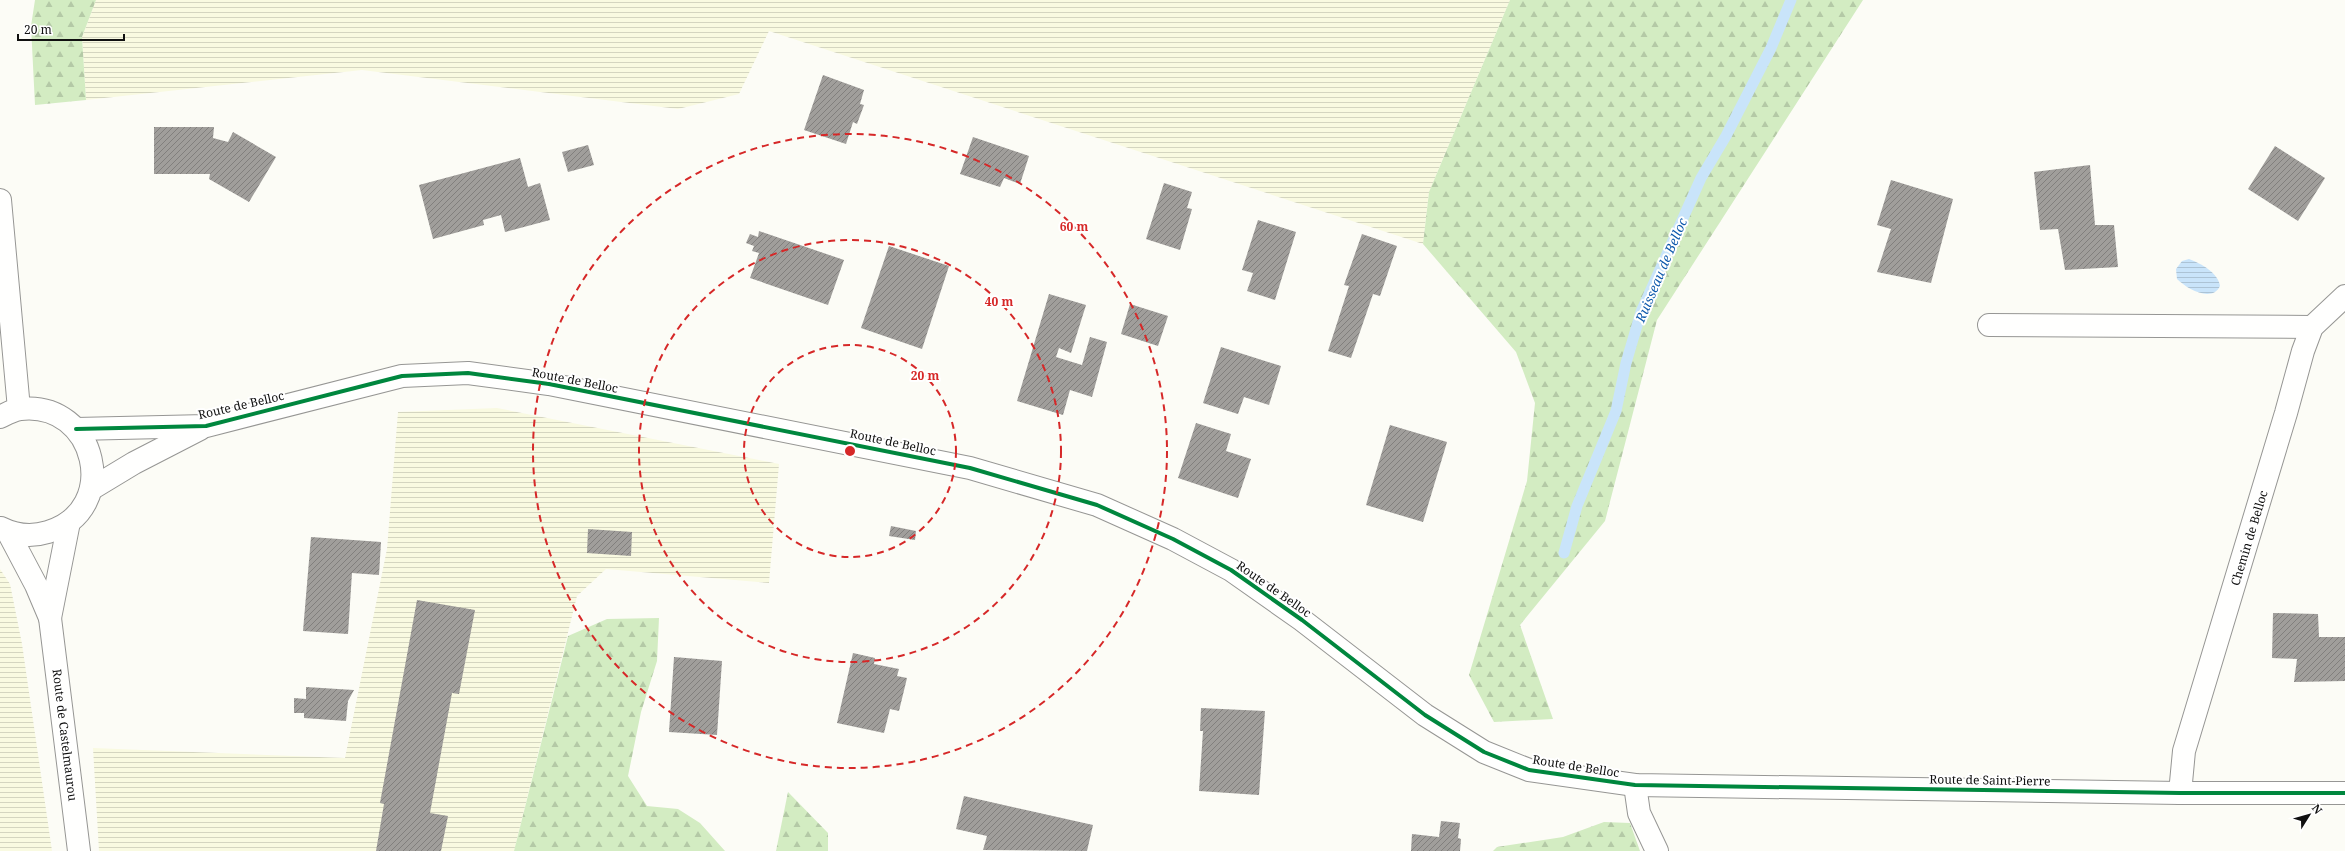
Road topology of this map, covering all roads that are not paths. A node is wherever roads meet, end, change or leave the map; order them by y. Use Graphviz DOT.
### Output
graph roads {
  1 [pos="0,200"];
  2 [pos="2345,296"];
  3 [pos="1989,325"];
  4 [pos="2312,327"];
  5 [pos="9,413"];
  6 [pos="206,426"];
  7 [pos="76,429"];
  8 [pos="91,489"];
  9 [pos="69,522"];
  10 [pos="4,530"];
  11 [pos="50,618"];
  12 [pos="1635,785"];
  13 [pos="2180,793"];
  14 [pos="2345,793"];
  15 [pos="79,851"];
  16 [pos="1657,851"];
  1 -- 5 [label="street"];
  2 -- 4 [label="street, Chemin de Belloc"];
  3 -- 4 [label="street"];
  4 -- 13 [label="street, Chemin de Belloc"];
  5 -- 7 [label="street"];
  6 -- 7 [label="street, Route de Belloc"];
  6 -- 8 [label="street, Route de Belloc"];
  6 -- 12 [label="street, Route de Belloc"];
  7 -- 8 [label="street"];
  8 -- 9 [label="street"];
  9 -- 10 [label="street"];
  9 -- 11 [label="street, Route de Castelmaurou"];
  10 -- 11 [label="street, Route de Castelmaurou"];
  11 -- 15 [label="street, Route de Castelmaurou"];
  12 -- 13 [label="street, Route de Saint-Pierre"];
  12 -- 16 [label="street"];
  13 -- 14 [label="street, Route de Saint-Pierre"];
}
